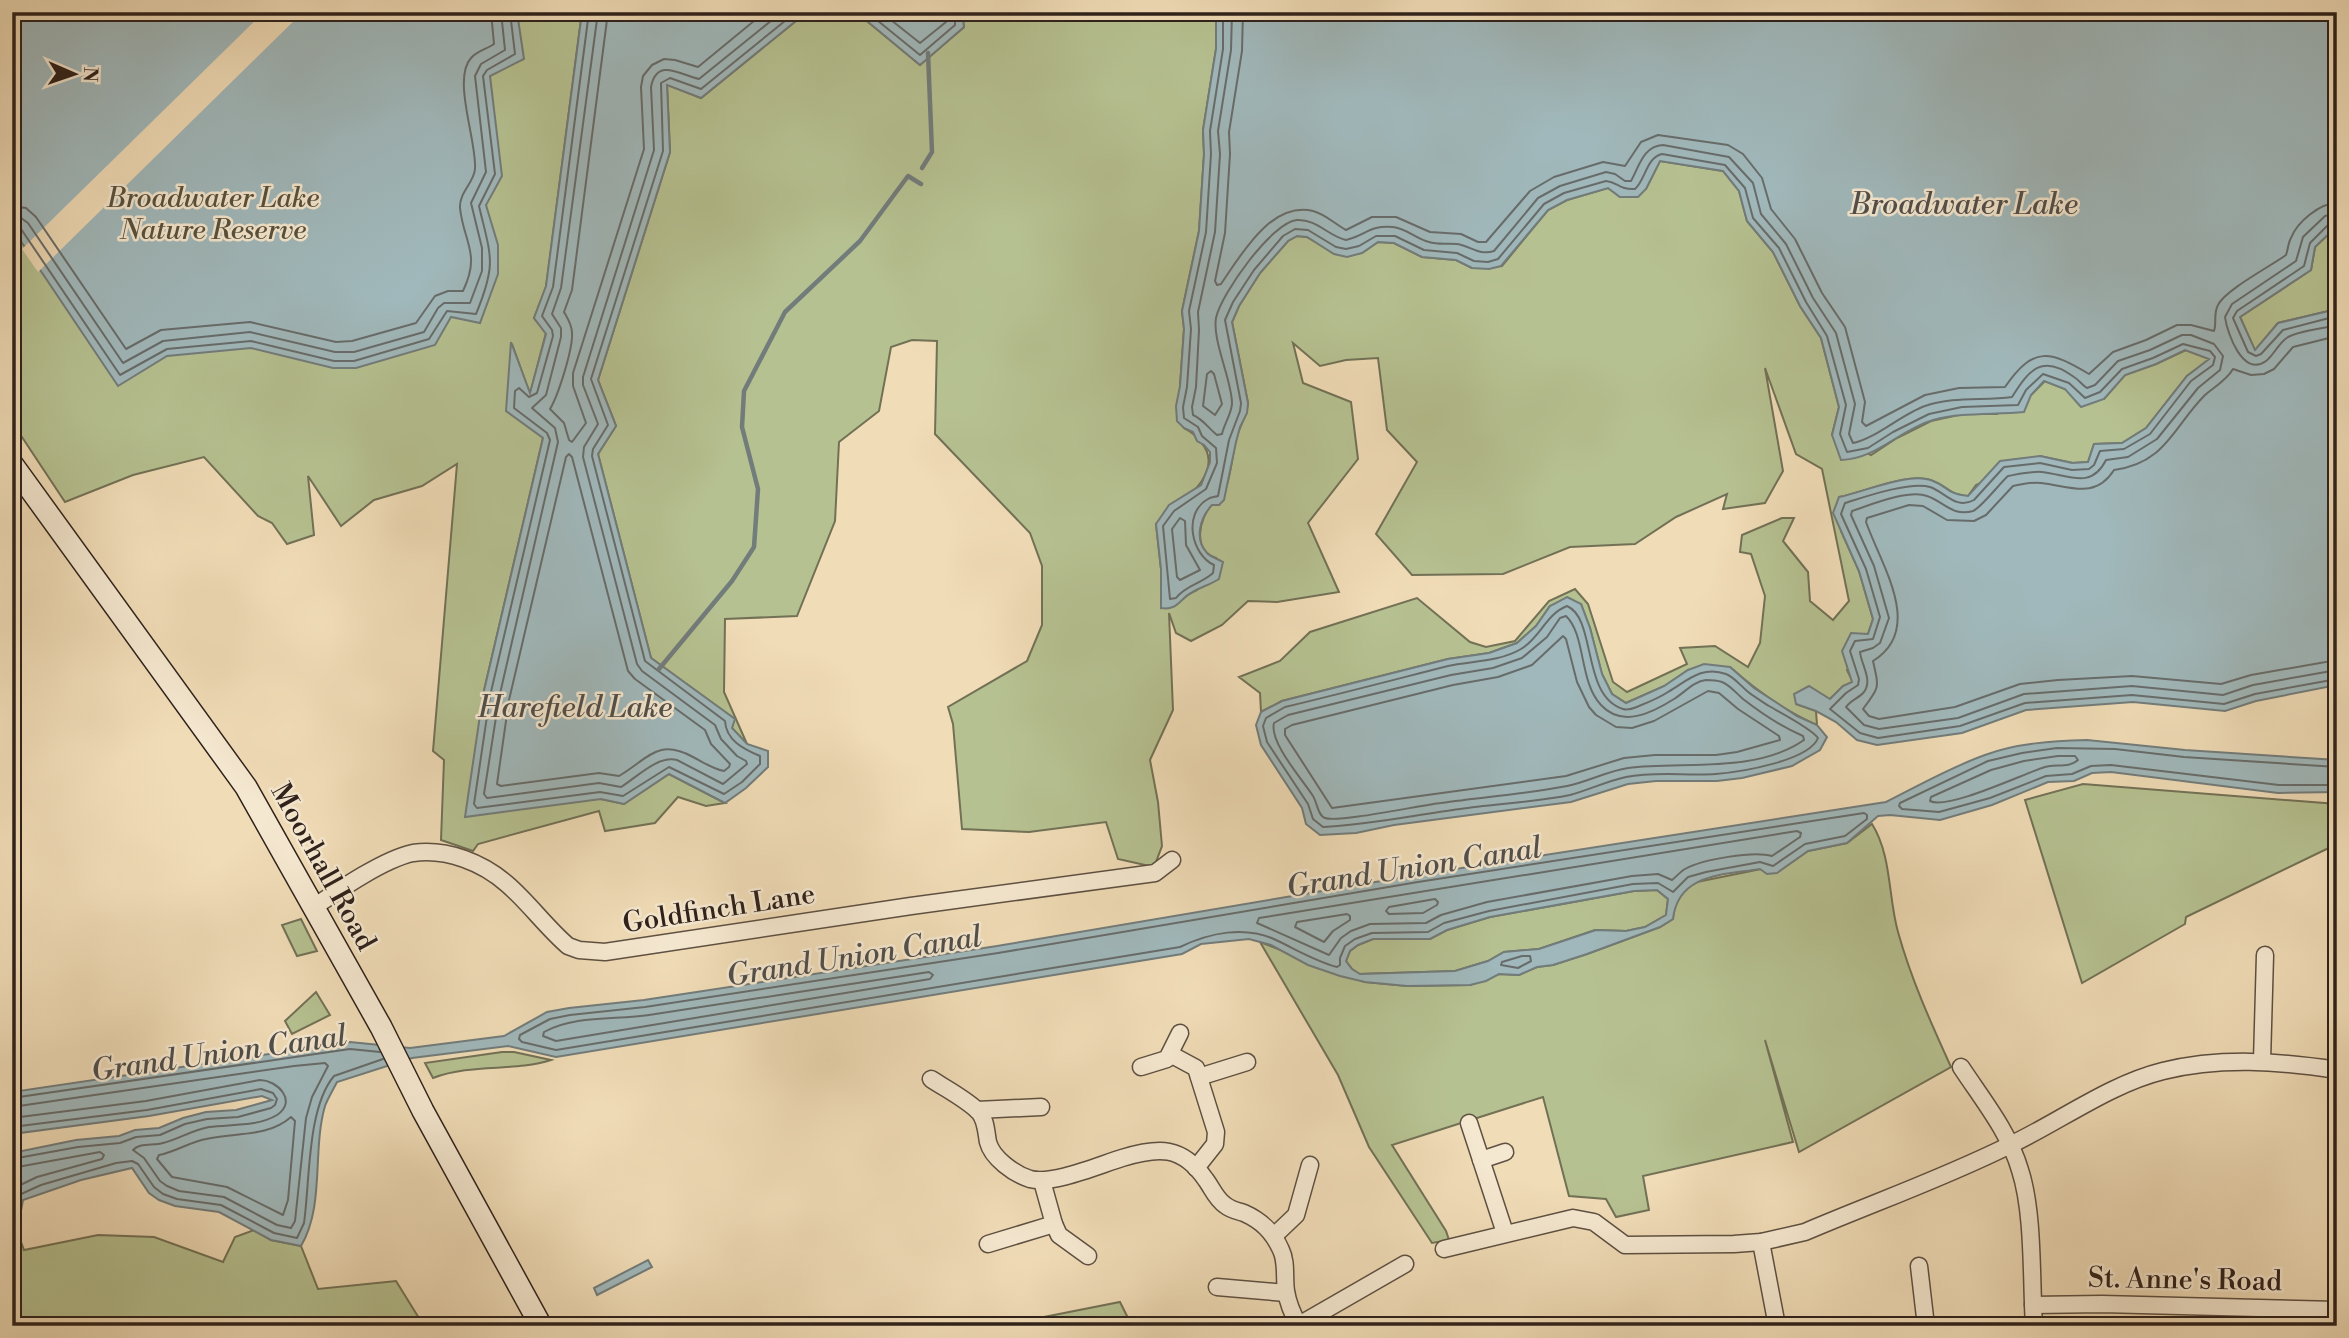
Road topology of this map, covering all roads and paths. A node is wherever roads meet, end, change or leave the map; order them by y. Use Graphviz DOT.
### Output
graph roads {
  1 [pos="12,464"];
  2 [pos="1172,860"];
  3 [pos="314,907"];
  4 [pos="2265,955"];
  5 [pos="1180,1033"];
  6 [pos="1170,1054"];
  7 [pos="2262,1061"];
  8 [pos="1247,1062"];
  9 [pos="1142,1067"];
  10 [pos="1961,1067"];
  11 [pos="2337,1070"];
  12 [pos="1199,1077"];
  13 [pos="931,1079"];
  14 [pos="1041,1107"];
  15 [pos="977,1110"];
  16 [pos="1469,1123"];
  17 [pos="2010,1146"];
  18 [pos="1505,1152"];
  19 [pos="1481,1160"];
  20 [pos="1310,1165"];
  21 [pos="1196,1168"];
  22 [pos="1042,1181"];
  23 [pos="1054,1224"];
  24 [pos="1505,1233"];
  25 [pos="1274,1236"];
  26 [pos="1761,1242"];
  27 [pos="988,1244"];
  28 [pos="1444,1249"];
  29 [pos="1088,1256"];
  30 [pos="1405,1264"];
  31 [pos="1919,1266"];
  32 [pos="1217,1287"];
  33 [pos="1286,1293"];
  34 [pos="2033,1305"];
  35 [pos="2337,1310"];
  36 [pos="1299,1325"];
  37 [pos="541,1326"];
  38 [pos="1777,1326"];
  39 [pos="1926,1326"];
  40 [pos="2034,1326"];
  1 -- 3 [label="street, Moorhall Road"];
  2 -- 3 [label="street, Goldfinch Lane"];
  3 -- 37 [label="street, Moorhall Road"];
  4 -- 7 [label="street"];
  5 -- 6 [label="street"];
  6 -- 9 [label="street"];
  6 -- 12 [label="street"];
  7 -- 11 [label="street"];
  7 -- 17 [label="street"];
  8 -- 12 [label="street"];
  10 -- 17 [label="street"];
  12 -- 21 [label="street"];
  13 -- 15 [label="street"];
  14 -- 15 [label="street"];
  15 -- 22 [label="street"];
  16 -- 19 [label="street"];
  17 -- 26 [label="street"];
  17 -- 34 [label="street"];
  18 -- 19 [label="street"];
  19 -- 24 [label="street"];
  20 -- 25 [label="street"];
  21 -- 22 [label="street"];
  21 -- 25 [label="street"];
  22 -- 23 [label="street"];
  23 -- 27 [label="street"];
  23 -- 29 [label="street"];
  24 -- 26 [label="street"];
  24 -- 28 [label="street"];
  25 -- 33 [label="street"];
  26 -- 38 [label="street"];
  30 -- 36 [label="street"];
  31 -- 39 [label="street"];
  32 -- 33 [label="street"];
  33 -- 36 [label="street"];
  34 -- 35 [label="street, St. Anne's Road"];
  34 -- 40 [label="street"];
}
